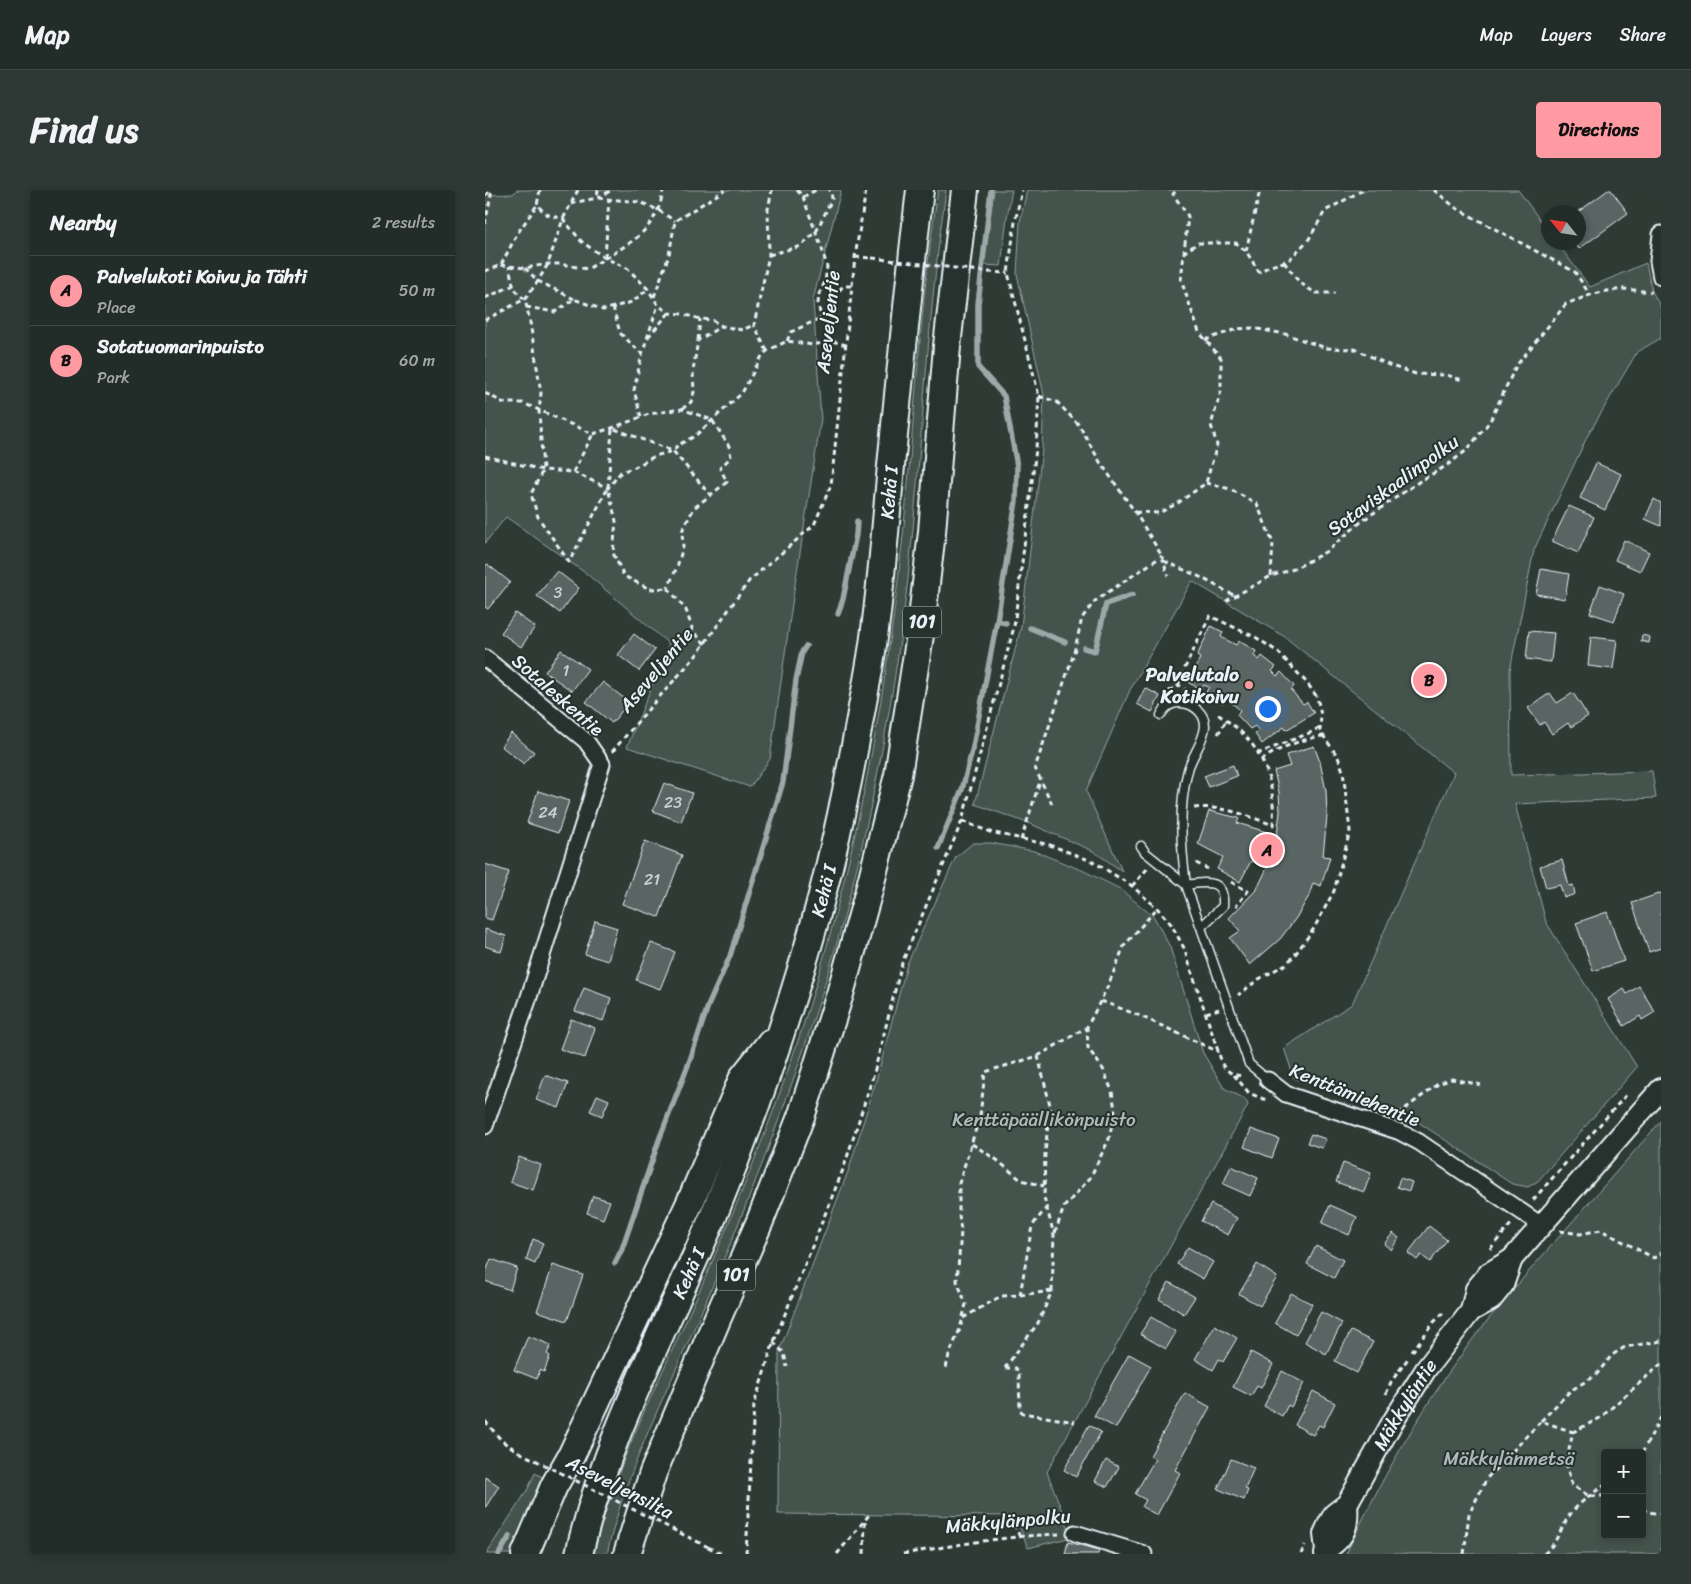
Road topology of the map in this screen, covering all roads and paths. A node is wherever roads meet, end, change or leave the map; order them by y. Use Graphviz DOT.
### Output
graph roads {
  1 [pos="491,190"];
  2 [pos="540,190"];
  3 [pos="578,190"];
  4 [pos="598,190"];
  5 [pos="612,190"];
  6 [pos="663,190"];
  7 [pos="724,190"];
  8 [pos="772,190"];
  9 [pos="797,190"];
  10 [pos="816,190"];
  11 [pos="829,190"];
  12 [pos="866,190"];
  13 [pos="920,190"];
  14 [pos="965,190"];
  15 [pos="1022,190"];
  16 [pos="1177,190"];
  17 [pos="1259,190"];
  18 [pos="1363,190"];
  19 [pos="1434,190"];
  20 [pos="485,195"];
  21 [pos="597,198"];
  22 [pos="803,198"];
  23 [pos="609,199"];
  24 [pos="571,204"];
  25 [pos="537,205"];
  26 [pos="658,210"];
  27 [pos="563,220"];
  28 [pos="675,221"];
  29 [pos="485,224"];
  30 [pos="816,232"];
  31 [pos="1661,234"];
  32 [pos="1246,252"];
  33 [pos="1183,253"];
  34 [pos="769,255"];
  35 [pos="855,257"];
  36 [pos="605,258"];
  37 [pos="1284,262"];
  38 [pos="548,264"];
  39 [pos="501,265"];
  40 [pos="509,266"];
  41 [pos="525,268"];
  42 [pos="485,271"];
  43 [pos="1009,273"];
  44 [pos="1661,277"];
  45 [pos="538,281"];
  46 [pos="514,285"];
  47 [pos="852,286"];
  48 [pos="648,289"];
  49 [pos="1653,292"];
  50 [pos="1335,293"];
  51 [pos="1590,295"];
  52 [pos="485,298"];
  53 [pos="574,298"];
  54 [pos="653,298"];
  55 [pos="525,299"];
  56 [pos="657,305"];
  57 [pos="526,307"];
  58 [pos="613,307"];
  59 [pos="669,313"];
  60 [pos="821,318"];
  61 [pos="700,319"];
  62 [pos="485,320"];
  63 [pos="754,325"];
  64 [pos="722,326"];
  65 [pos="646,339"];
  66 [pos="698,340"];
  67 [pos="1205,340"];
  68 [pos="787,341"];
  69 [pos="845,345"];
  70 [pos="767,351"];
  71 [pos="642,354"];
  72 [pos="1462,380"];
  73 [pos="485,393"];
  74 [pos="1039,396"];
  75 [pos="682,409"];
  76 [pos="539,411"];
  77 [pos="641,417"];
  78 [pos="712,420"];
  79 [pos="611,428"];
  80 [pos="593,434"];
  81 [pos="673,451"];
  82 [pos="485,456"];
  83 [pos="543,470"];
  84 [pos="573,472"];
  85 [pos="1206,483"];
  86 [pos="607,488"];
  87 [pos="711,496"];
  88 [pos="1135,512"];
  89 [pos="1162,556"];
  90 [pos="1164,561"];
  91 [pos="1168,576"];
  92 [pos="1271,576"];
  93 [pos="669,588"];
  94 [pos="1236,596"];
  95 [pos="1226,601"];
  96 [pos="705,644"];
  97 [pos="485,658"];
  98 [pos="1179,685"];
  99 [pos="1161,714"];
  100 [pos="1226,721"];
  101 [pos="1320,727"];
  102 [pos="1323,736"];
  103 [pos="1215,740"];
  104 [pos="1259,757"];
  105 [pos="602,764"];
  106 [pos="1041,780"];
  107 [pos="1195,802"];
  108 [pos="1052,804"];
  109 [pos="1194,808"];
  110 [pos="1194,816"];
  111 [pos="962,821"];
  112 [pos="1021,840"];
  113 [pos="1141,846"];
  114 [pos="1195,856"];
  115 [pos="1198,883"];
  116 [pos="1187,885"];
  117 [pos="1157,908"];
  118 [pos="1201,926"];
  119 [pos="1259,979"];
  120 [pos="1234,987"];
  121 [pos="1237,996"];
  122 [pos="1101,1001"];
  123 [pos="783,1027"];
  124 [pos="1087,1027"];
  125 [pos="1219,1052"];
  126 [pos="1038,1056"];
  127 [pos="1234,1075"];
  128 [pos="1268,1080"];
  129 [pos="1481,1085"];
  130 [pos="1661,1089"];
  131 [pos="489,1101"];
  132 [pos="1269,1101"];
  133 [pos="485,1126"];
  134 [pos="1381,1126"];
  135 [pos="972,1144"];
  136 [pos="1045,1186"];
  137 [pos="1047,1206"];
  138 [pos="1505,1221"];
  139 [pos="1508,1228"];
  140 [pos="1536,1231"];
  141 [pos="1054,1235"];
  142 [pos="1661,1253"];
  143 [pos="1052,1291"];
  144 [pos="1020,1295"];
  145 [pos="963,1319"];
  146 [pos="1661,1341"];
  147 [pos="773,1342"];
  148 [pos="1661,1364"];
  149 [pos="787,1367"];
  150 [pos="946,1368"];
  151 [pos="1661,1417"];
  152 [pos="485,1421"];
  153 [pos="1541,1421"];
  154 [pos="1075,1422"];
  155 [pos="1573,1432"];
  156 [pos="1644,1449"];
  157 [pos="554,1486"];
  158 [pos="1601,1488"];
  159 [pos="1589,1496"];
  160 [pos="1601,1496"];
  161 [pos="1646,1511"];
  162 [pos="1661,1514"];
  163 [pos="869,1515"];
  164 [pos="1009,1516"];
  165 [pos="865,1520"];
  166 [pos="544,1533"];
  167 [pos="1075,1533"];
  168 [pos="1020,1537"];
  169 [pos="926,1550"];
  170 [pos="1326,1552"];
  171 [pos="525,1554"];
  172 [pos="579,1554"];
  173 [pos="627,1554"];
  174 [pos="723,1554"];
  175 [pos="746,1554"];
  176 [pos="837,1554"];
  177 [pos="864,1554"];
  178 [pos="903,1554"];
  179 [pos="923,1554"];
  180 [pos="1145,1554"];
  181 [pos="1464,1554"];
  182 [pos="1544,1554"];
  1 -- 20 [label="path"];
  1 -- 29 [label="path"];
  2 -- 25 [label="path"];
  3 -- 24 [label="path"];
  4 -- 21 [label="path"];
  5 -- 21 [label="path"];
  6 -- 26 [label="path"];
  7 -- 28 [label="path"];
  8 -- 34 [label="path"];
  9 -- 22 [label="path"];
  10 -- 22 [label="path"];
  11 -- 30 [label="path"];
  12 -- 35 [label="path, Aseveljentie"];
  13 -- 123 [label="highway, Kehä I / 101"];
  14 -- 173 [label="highway, 101"];
  15 -- 43 [label="path"];
  16 -- 33 [label="path"];
  17 -- 32 [label="path"];
  18 -- 37 [label="path"];
  19 -- 51 [label="path"];
  21 -- 23 [label="path"];
  21 -- 24 [label="path"];
  22 -- 30 [label="path"];
  23 -- 26 [label="path"];
  23 -- 36 [label="path"];
  24 -- 27 [label="path"];
  25 -- 27 [label="path"];
  25 -- 39 [label="path"];
  26 -- 28 [label="path"];
  26 -- 36 [label="path"];
  27 -- 36 [label="path"];
  27 -- 38 [label="path"];
  28 -- 54 [label="path"];
  30 -- 34 [label="path"];
  30 -- 60 [label="path"];
  31 -- 44 [label="street"];
  32 -- 33 [label="path"];
  32 -- 37 [label="path"];
  33 -- 67 [label="path"];
  34 -- 63 [label="path"];
  35 -- 43 [label="path, bridge"];
  35 -- 47 [label="path, Aseveljentie"];
  36 -- 38 [label="path"];
  36 -- 48 [label="path"];
  37 -- 50 [label="path"];
  38 -- 41 [label="path"];
  38 -- 45 [label="path"];
  39 -- 40 [label="path"];
  39 -- 42 [label="path"];
  40 -- 41 [label="path"];
  40 -- 46 [label="path"];
  41 -- 45 [label="path"];
  43 -- 74 [label="path"];
  45 -- 53 [label="path"];
  45 -- 55 [label="path"];
  46 -- 52 [label="path"];
  46 -- 55 [label="path"];
  47 -- 60 [label="path"];
  47 -- 69 [label="path, Aseveljentie"];
  48 -- 54 [label="path"];
  48 -- 58 [label="path"];
  49 -- 51 [label="path, Sotaviskaalinpolku"];
  51 -- 92 [label="path, Sotaviskaalinpolku"];
  53 -- 57 [label="path"];
  53 -- 58 [label="path"];
  54 -- 56 [label="path"];
  55 -- 57 [label="path"];
  55 -- 62 [label="path"];
  56 -- 59 [label="path"];
  56 -- 65 [label="path"];
  57 -- 76 [label="path"];
  58 -- 71 [label="path"];
  59 -- 61 [label="path"];
  59 -- 65 [label="path"];
  60 -- 68 [label="path"];
  61 -- 64 [label="path"];
  61 -- 66 [label="path"];
  63 -- 64 [label="path"];
  63 -- 70 [label="path"];
  64 -- 66 [label="path"];
  65 -- 71 [label="path"];
  66 -- 75 [label="path"];
  67 -- 72 [label="path"];
  67 -- 85 [label="path"];
  68 -- 69 [label="path"];
  68 -- 70 [label="path"];
  69 -- 96 [label="path, Aseveljentie"];
  70 -- 78 [label="path"];
  71 -- 77 [label="path"];
  73 -- 76 [label="path"];
  74 -- 88 [label="path"];
  74 -- 111 [label="path"];
  75 -- 77 [label="path"];
  75 -- 78 [label="path"];
  76 -- 80 [label="path"];
  76 -- 83 [label="path"];
  77 -- 79 [label="path"];
  78 -- 81 [label="path"];
  78 -- 87 [label="path"];
  79 -- 80 [label="path"];
  79 -- 81 [label="path"];
  79 -- 86 [label="path"];
  80 -- 84 [label="path"];
  81 -- 86 [label="path"];
  81 -- 87 [label="path"];
  82 -- 83 [label="path"];
  83 -- 84 [label="path"];
  83 -- 86 [label="path"];
  84 -- 86 [label="path"];
  85 -- 88 [label="path"];
  85 -- 92 [label="path"];
  86 -- 93 [label="path"];
  87 -- 93 [label="path"];
  88 -- 89 [label="path"];
  89 -- 90 [label="path"];
  89 -- 106 [label="path"];
  90 -- 91 [label="path"];
  90 -- 94 [label="path"];
  92 -- 94 [label="path, Sotaviskaalinpolku"];
  93 -- 96 [label="path"];
  94 -- 95 [label="path, Sotaviskaalinpolku"];
  96 -- 105 [label="path, Aseveljentie"];
  97 -- 105 [label="street, Sotaleskentie"];
  98 -- 101 [label="path"];
  99 -- 116 [label="lane"];
  100 -- 103 [label="path"];
  101 -- 102 [label="path"];
  101 -- 104 [label="path"];
  102 -- 104 [label="path"];
  102 -- 119 [label="path"];
  104 -- 109 [label="path"];
  105 -- 131 [label="street"];
  106 -- 108 [label="path"];
  106 -- 112 [label="path"];
  107 -- 109 [label="path"];
  109 -- 110 [label="path"];
  111 -- 112 [label="path"];
  111 -- 147 [label="path"];
  112 -- 117 [label="path"];
  113 -- 116 [label="lane"];
  114 -- 115 [label="path"];
  115 -- 116 [label="lane"];
  115 -- 118 [label="lane"];
  116 -- 118 [label="lane"];
  117 -- 122 [label="path"];
  117 -- 125 [label="path"];
  118 -- 128 [label="lane"];
  120 -- 121 [label="path"];
  122 -- 124 [label="path"];
  122 -- 125 [label="path"];
  123 -- 157 [label="highway, 101"];
  123 -- 172 [label="highway, Kehä I / 101"];
  124 -- 126 [label="path"];
  124 -- 141 [label="path"];
  125 -- 127 [label="path"];
  126 -- 135 [label="path"];
  126 -- 136 [label="path"];
  127 -- 128 [label="path, Kenttämiehentie"];
  127 -- 132 [label="path"];
  128 -- 134 [label="street, Kenttämiehentie"];
  129 -- 134 [label="path"];
  130 -- 140 [label="street, Mäkkyläntie"];
  131 -- 133 [label="street"];
  134 -- 140 [label="street, Kenttämiehentie"];
  135 -- 136 [label="path"];
  135 -- 145 [label="path"];
  136 -- 137 [label="path"];
  137 -- 141 [label="path"];
  137 -- 144 [label="path"];
  138 -- 139 [label="path"];
  140 -- 142 [label="path"];
  140 -- 170 [label="street, Mäkkyläntie"];
  141 -- 143 [label="path"];
  143 -- 144 [label="path"];
  143 -- 154 [label="path"];
  144 -- 145 [label="path"];
  145 -- 150 [label="path"];
  146 -- 153 [label="path"];
  147 -- 149 [label="path"];
  147 -- 175 [label="path"];
  148 -- 155 [label="path"];
  151 -- 156 [label="path"];
  152 -- 174 [label="path, Aseveljensilta, bridge"];
  153 -- 155 [label="path"];
  153 -- 181 [label="path"];
  155 -- 159 [label="path"];
  157 -- 166 [label="lane"];
  157 -- 171 [label="highway"];
  158 -- 159 [label="path"];
  159 -- 160 [label="path"];
  159 -- 182 [label="path"];
  161 -- 162 [label="path"];
  163 -- 165 [label="path"];
  164 -- 168 [label="path"];
  165 -- 176 [label="path"];
  165 -- 177 [label="path"];
  167 -- 168 [label="path, Mäkkylänpolku"];
  167 -- 180 [label="street, Mäkkylänpolku"];
  168 -- 169 [label="path, Mäkkylänpolku"];
  169 -- 178 [label="path, Mäkkylänpolku"];
  169 -- 179 [label="path"];
}
